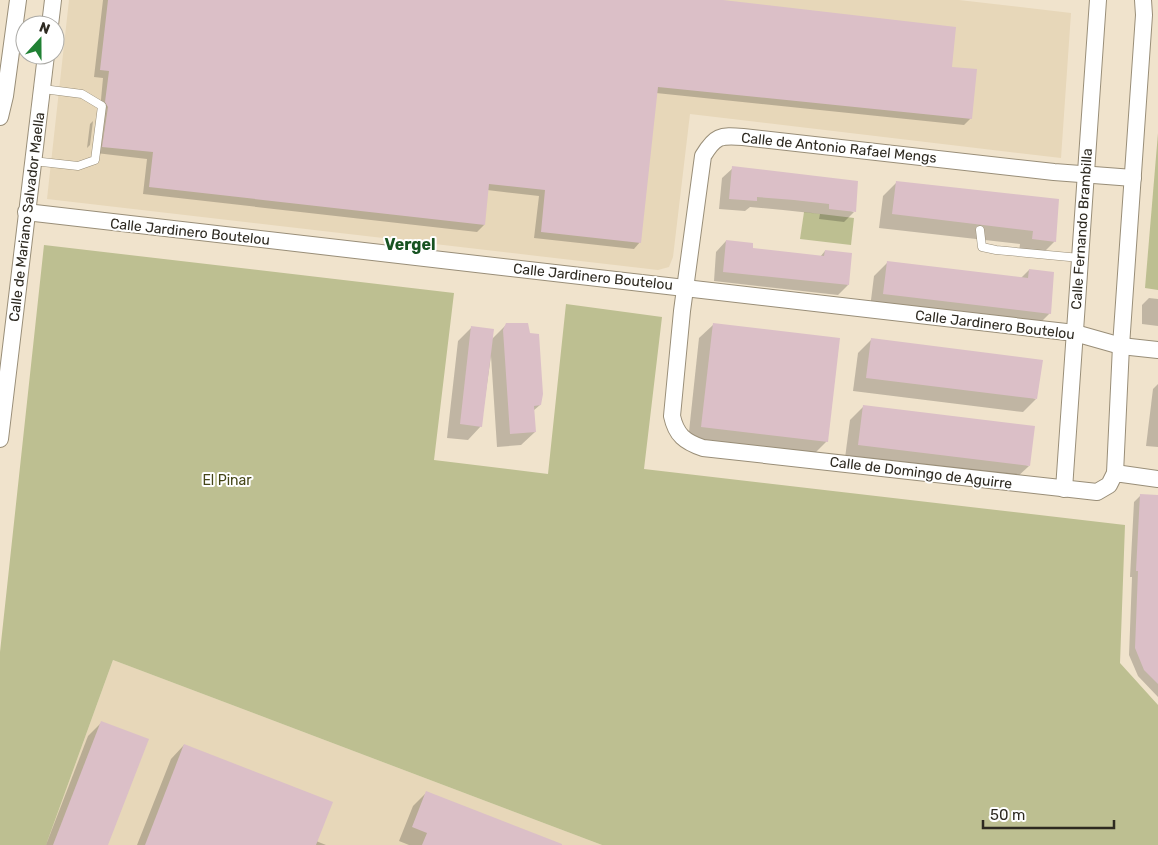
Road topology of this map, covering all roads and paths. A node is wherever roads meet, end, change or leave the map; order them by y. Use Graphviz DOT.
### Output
graph roads {
  1 [pos="18,0"];
  2 [pos="53,0"];
  3 [pos="1098,0"];
  4 [pos="1143,0"];
  5 [pos="51,15"];
  6 [pos="45,65"];
  7 [pos="43,89"];
  8 [pos="0,117"];
  9 [pos="33,161"];
  10 [pos="1086,175"];
  11 [pos="1132,178"];
  12 [pos="26,212"];
  13 [pos="980,230"];
  14 [pos="1080,258"];
  15 [pos="685,287"];
  16 [pos="1075,333"];
  17 [pos="1121,346"];
  18 [pos="1158,350"];
  19 [pos="679,435"];
  20 [pos="0,439"];
  21 [pos="1115,473"];
  22 [pos="1158,479"];
  23 [pos="1064,489"];
  1 -- 8 [label="street"];
  2 -- 5 [label="street"];
  3 -- 10 [label="street, Calle Fernando Brambilla"];
  4 -- 11 [label="street"];
  6 -- 7 [label="street, Calle de Mariano Salvador Maella"];
  7 -- 9 [label="street, Calle de Mariano Salvador Maella"];
  7 -- 9 [label="lane"];
  9 -- 12 [label="street, Calle de Mariano Salvador Maella"];
  10 -- 11 [label="street, Calle de Antonio Rafael Mengs"];
  10 -- 14 [label="street, Calle Fernando Brambilla"];
  10 -- 15 [label="street, Calle de Antonio Rafael Mengs"];
  11 -- 17 [label="street"];
  12 -- 15 [label="street, Calle Jardinero Boutelou"];
  12 -- 20 [label="street, Calle de Mariano Salvador Maella"];
  13 -- 14 [label="lane"];
  14 -- 16 [label="street, Calle Fernando Brambilla"];
  15 -- 16 [label="street, Calle Jardinero Boutelou"];
  15 -- 19 [label="street, Calle de Antonio Rafael Mengs"];
  16 -- 17 [label="street, Calle Jardinero Boutelou"];
  16 -- 23 [label="street, Calle Fernando Brambilla"];
  17 -- 18 [label="street, Calle Jardinero Boutelou"];
  17 -- 21 [label="street"];
  19 -- 23 [label="street, Calle de Domingo de Aguirre"];
  21 -- 22 [label="street"];
  21 -- 23 [label="street, Calle de Domingo de Aguirre"];
}
